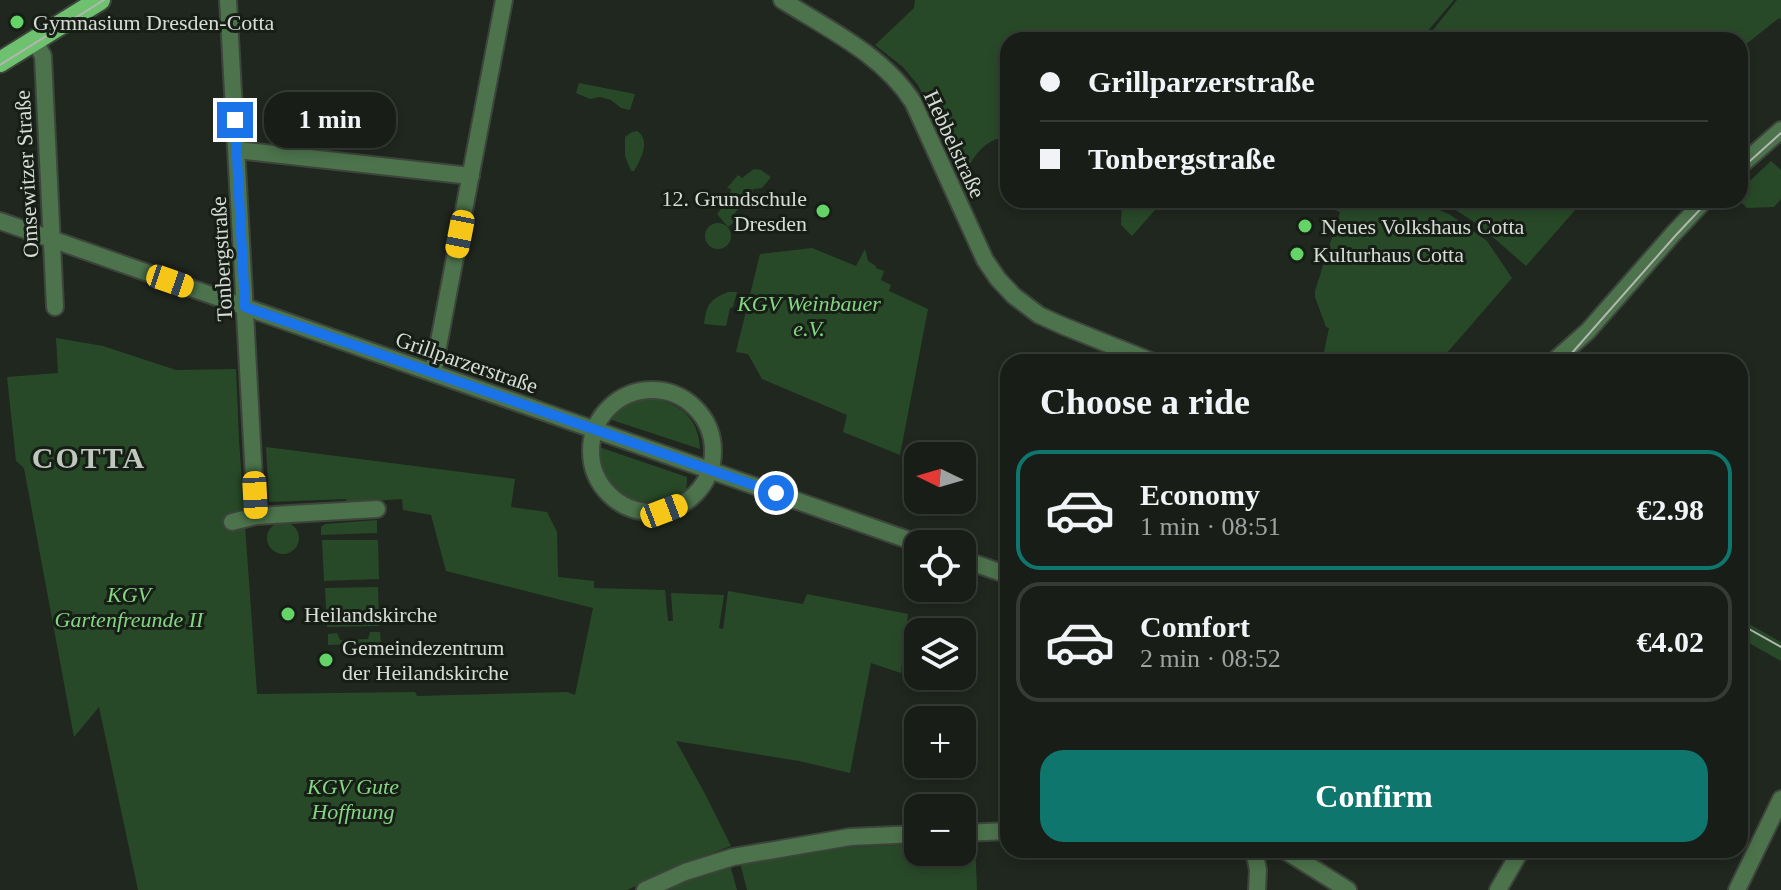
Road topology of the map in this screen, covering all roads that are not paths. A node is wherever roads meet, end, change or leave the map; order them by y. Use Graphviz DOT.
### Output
graph roads {
  1 [pos="100,0"];
  2 [pos="228,0"];
  3 [pos="504,0"];
  4 [pos="782,0"];
  5 [pos="35,41"];
  6 [pos="0,62"];
  7 [pos="1781,130"];
  8 [pos="237,150"];
  9 [pos="1748,159"];
  10 [pos="471,176"];
  11 [pos="1697,208"];
  12 [pos="0,221"];
  13 [pos="51,239"];
  14 [pos="55,307"];
  15 [pos="245,307"];
  16 [pos="1588,331"];
  17 [pos="1135,354"];
  18 [pos="1562,354"];
  19 [pos="1573,354"];
  20 [pos="433,373"];
  21 [pos="594,429"];
  22 [pos="710,470"];
  23 [pos="377,509"];
  24 [pos="256,516"];
  25 [pos="232,522"];
  26 [pos="904,538"];
  27 [pos="976,564"];
  28 [pos="1000,572"];
  29 [pos="1781,799"];
  30 [pos="1000,831"];
  31 [pos="976,832"];
  32 [pos="904,835"];
  33 [pos="1256,858"];
  34 [pos="1297,858"];
  35 [pos="1516,858"];
  36 [pos="645,890"];
  37 [pos="1257,890"];
  38 [pos="1348,890"];
  39 [pos="1498,890"];
  40 [pos="1737,890"];
  1 -- 5 [label="main road"];
  2 -- 8 [label="street, Tonbergstraße"];
  3 -- 10 [label="street"];
  4 -- 17 [label="street, Hebbelstraße"];
  5 -- 6 [label="main road"];
  5 -- 13 [label="street, Omsewitzer Straße"];
  7 -- 9 [label="street"];
  8 -- 10 [label="street"];
  8 -- 15 [label="street, Tonbergstraße"];
  10 -- 20 [label="street"];
  11 -- 16 [label="street"];
  12 -- 13 [label="street, Grillparzerstraße"];
  13 -- 14 [label="street, Omsewitzer Straße"];
  13 -- 15 [label="street, Grillparzerstraße"];
  15 -- 20 [label="street, Grillparzerstraße"];
  15 -- 24 [label="street, Tonbergstraße"];
  16 -- 18 [label="street"];
  16 -- 19 [label="street"];
  20 -- 21 [label="street, Grillparzerstraße"];
  21 -- 22 [label="street, Grillparzerstraße"];
  21 -- 22 [label="street"];
  21 -- 22 [label="street"];
  22 -- 26 [label="street, Grillparzerstraße"];
  23 -- 24 [label="street"];
  24 -- 25 [label="street"];
  27 -- 28 [label="street"];
  29 -- 40 [label="street"];
  30 -- 31 [label="street"];
  32 -- 36 [label="street"];
  33 -- 37 [label="street"];
  34 -- 38 [label="street"];
  35 -- 39 [label="street"];
}
